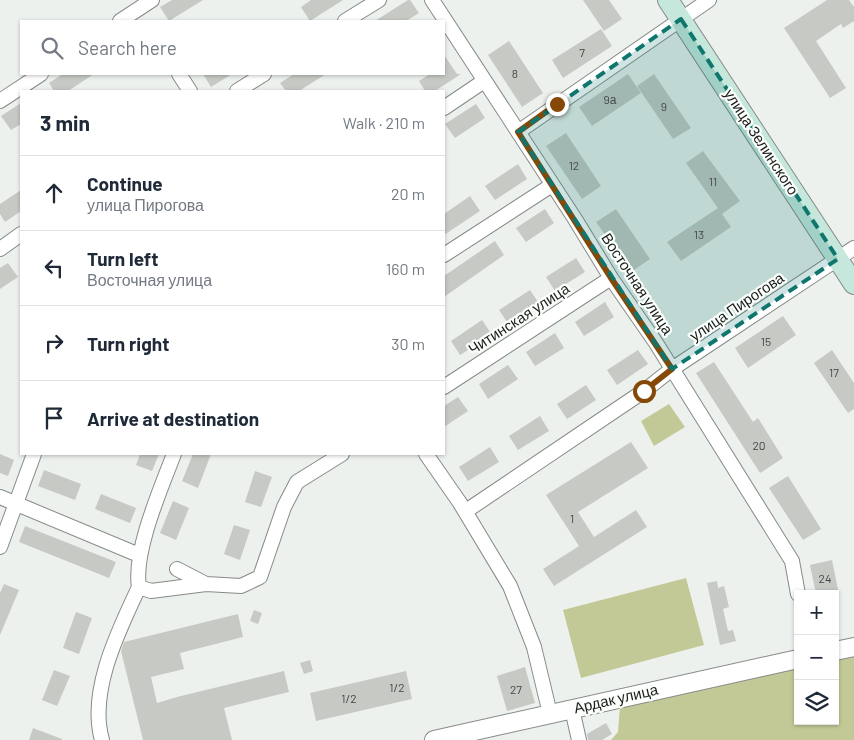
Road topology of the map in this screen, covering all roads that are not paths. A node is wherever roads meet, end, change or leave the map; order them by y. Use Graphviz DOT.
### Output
graph roads {
  1 [pos="152,0"];
  2 [pos="379,0"];
  3 [pos="432,0"];
  4 [pos="668,0"];
  5 [pos="709,0"];
  6 [pos="141,15"];
  7 [pos="681,19"];
  8 [pos="124,20"];
  9 [pos="347,20"];
  10 [pos="445,20"];
  11 [pos="445,20"];
  12 [pos="39,75"];
  13 [pos="180,75"];
  14 [pos="262,75"];
  15 [pos="484,81"];
  16 [pos="189,90"];
  17 [pos="239,90"];
  18 [pos="0,101"];
  19 [pos="445,107"];
  20 [pos="518,132"];
  21 [pos="552,185"];
  22 [pos="20,235"];
  23 [pos="0,249"];
  24 [pos="445,254"];
  25 [pos="846,254"];
  26 [pos="611,278"];
  27 [pos="854,284"];
  28 [pos="672,369"];
  29 [pos="445,386"];
  30 [pos="34,455"];
  31 [pos="174,455"];
  32 [pos="340,455"];
  33 [pos="427,455"];
  34 [pos="0,497"];
  35 [pos="17,504"];
  36 [pos="466,511"];
  37 [pos="0,547"];
  38 [pos="140,555"];
  39 [pos="177,569"];
  40 [pos="206,584"];
  41 [pos="139,587"];
  42 [pos="797,590"];
  43 [pos="854,647"];
  44 [pos="839,650"];
  45 [pos="794,660"];
  46 [pos="572,709"];
  47 [pos="550,714"];
  48 [pos="102,740"];
  49 [pos="434,740"];
  50 [pos="579,740"];
  1 -- 6 [label="street"];
  2 -- 9 [label="street"];
  3 -- 10 [label="street, Восточная улица"];
  4 -- 7 [label="main road, улица Зелинского"];
  5 -- 7 [label="street"];
  6 -- 8 [label="street"];
  7 -- 20 [label="street"];
  7 -- 25 [label="main road, улица Зелинского"];
  11 -- 15 [label="street, Восточная улица"];
  12 -- 18 [label="street"];
  13 -- 16 [label="street"];
  14 -- 17 [label="street"];
  15 -- 19 [label="street"];
  15 -- 20 [label="street, Восточная улица"];
  20 -- 21 [label="street, Восточная улица"];
  21 -- 24 [label="street"];
  21 -- 26 [label="street, Восточная улица"];
  22 -- 23 [label="street"];
  25 -- 27 [label="main road, улица Зелинского"];
  25 -- 28 [label="street, улица Пирогова"];
  26 -- 28 [label="street, Восточная улица"];
  26 -- 29 [label="street, Читинская улица"];
  28 -- 36 [label="street, улица Пирогова"];
  28 -- 42 [label="street, Восточная улица"];
  30 -- 35 [label="street"];
  31 -- 38 [label="street"];
  32 -- 40 [label="street"];
  33 -- 36 [label="street"];
  34 -- 35 [label="street"];
  35 -- 37 [label="street"];
  35 -- 38 [label="street"];
  36 -- 47 [label="street"];
  38 -- 41 [label="street"];
  39 -- 40 [label="street"];
  40 -- 41 [label="street"];
  41 -- 48 [label="street"];
  43 -- 44 [label="street"];
  45 -- 46 [label="street, Ардак улица"];
  46 -- 47 [label="street, Ардак улица"];
  46 -- 50 [label="street"];
  47 -- 49 [label="street, Ардак улица"];
}
